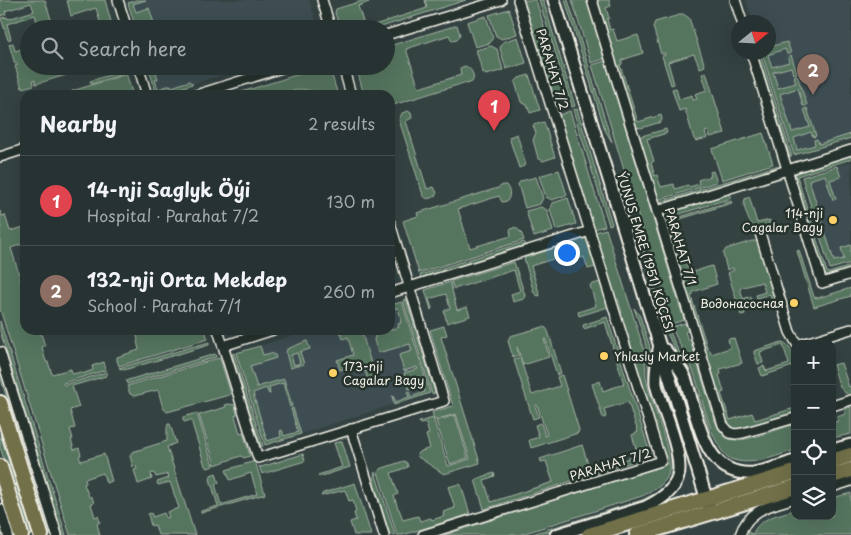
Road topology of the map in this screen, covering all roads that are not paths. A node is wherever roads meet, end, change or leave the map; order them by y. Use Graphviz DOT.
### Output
graph roads {
  1 [pos="118,0"];
  2 [pos="322,0"];
  3 [pos="501,0"];
  4 [pos="518,0"];
  5 [pos="554,0"];
  6 [pos="592,0"];
  7 [pos="735,0"];
  8 [pos="740,15"];
  9 [pos="124,20"];
  10 [pos="328,20"];
  11 [pos="395,33"];
  12 [pos="754,60"];
  13 [pos="141,75"];
  14 [pos="259,75"];
  15 [pos="345,75"];
  16 [pos="145,90"];
  17 [pos="212,90"];
  18 [pos="349,90"];
  19 [pos="851,150"];
  20 [pos="20,151"];
  21 [pos="0,157"];
  22 [pos="788,170"];
  23 [pos="657,211"];
  24 [pos="590,231"];
  25 [pos="760,233"];
  26 [pos="395,239"];
  27 [pos="851,274"];
  28 [pos="410,287"];
  29 [pos="395,292"];
  30 [pos="851,329"];
  31 [pos="220,335"];
  32 [pos="257,335"];
  33 [pos="794,340"];
  34 [pos="815,340"];
  35 [pos="659,342"];
  36 [pos="223,346"];
  37 [pos="0,352"];
  38 [pos="851,400"];
  39 [pos="0,403"];
  40 [pos="836,405"];
  41 [pos="791,419"];
  42 [pos="352,429"];
  43 [pos="851,445"];
  44 [pos="836,449"];
  45 [pos="851,456"];
  46 [pos="836,460"];
  47 [pos="791,462"];
  48 [pos="0,467"];
  49 [pos="851,470"];
  50 [pos="791,474"];
  51 [pos="835,475"];
  52 [pos="851,481"];
  53 [pos="836,486"];
  54 [pos="791,488"];
  55 [pos="791,499"];
  56 [pos="708,506"];
  57 [pos="0,509"];
  58 [pos="8,535"];
  59 [pos="21,535"];
  60 [pos="41,535"];
  61 [pos="56,535"];
  62 [pos="384,535"];
  63 [pos="423,535"];
  64 [pos="556,535"];
  65 [pos="589,535"];
  66 [pos="637,535"];
  67 [pos="740,535"];
  1 -- 9 [label="street"];
  2 -- 10 [label="street"];
  3 -- 11 [label="street"];
  4 -- 24 [label="street, PARAHAT 7/2"];
  5 -- 35 [label="street, ÝUNUS EMRE (1951) KÖÇESI"];
  6 -- 23 [label="street, PARAHAT 7/1"];
  7 -- 8 [label="street"];
  12 -- 22 [label="street"];
  13 -- 16 [label="street"];
  14 -- 17 [label="street"];
  15 -- 18 [label="street"];
  19 -- 22 [label="street"];
  20 -- 21 [label="street"];
  22 -- 23 [label="street"];
  22 -- 27 [label="street"];
  23 -- 41 [label="street, PARAHAT 7/1"];
  24 -- 28 [label="street"];
  24 -- 63 [label="street, PARAHAT 7/2"];
  25 -- 33 [label="street"];
  26 -- 28 [label="street"];
  28 -- 29 [label="street"];
  28 -- 42 [label="street"];
  30 -- 34 [label="street"];
  31 -- 36 [label="street"];
  32 -- 36 [label="street"];
  35 -- 47 [label="street"];
  35 -- 56 [label="street, ÝUNUS EMRE (1951) KÖÇESI"];
  35 -- 64 [label="street"];
  36 -- 42 [label="street"];
  37 -- 61 [label="street"];
  38 -- 40 [label="street"];
  39 -- 60 [label="main road"];
  42 -- 62 [label="street"];
  43 -- 44 [label="street"];
  45 -- 46 [label="main road"];
  48 -- 59 [label="main road"];
  49 -- 51 [label="main road"];
  50 -- 56 [label="main road"];
  52 -- 53 [label="street"];
  54 -- 56 [label="main road"];
  55 -- 67 [label="street"];
  56 -- 65 [label="main road"];
  56 -- 66 [label="main road"];
  57 -- 58 [label="street"];
}
